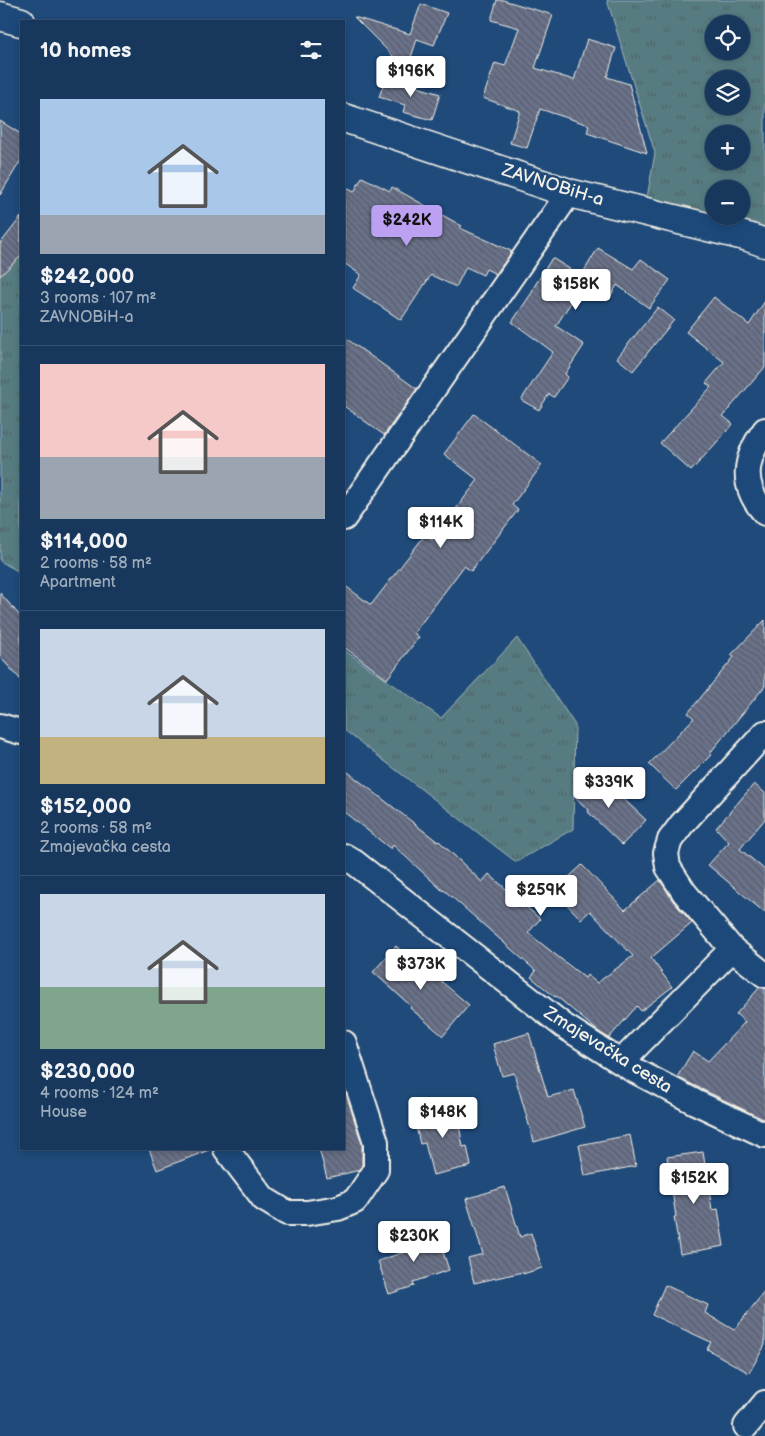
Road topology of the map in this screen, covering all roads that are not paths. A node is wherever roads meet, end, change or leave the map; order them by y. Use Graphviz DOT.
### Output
graph roads {
  1 [pos="0,16"];
  2 [pos="20,22"];
  3 [pos="345,118"];
  4 [pos="569,193"];
  5 [pos="765,243"];
  6 [pos="765,430"];
  7 [pos="765,513"];
  8 [pos="345,517"];
  9 [pos="0,726"];
  10 [pos="20,732"];
  11 [pos="765,733"];
  12 [pos="345,857"];
  13 [pos="732,949"];
  14 [pos="765,975"];
  15 [pos="345,1046"];
  16 [pos="621,1062"];
  17 [pos="765,1135"];
  18 [pos="227,1150"];
  19 [pos="765,1403"];
  20 [pos="746,1426"];
  1 -- 2 [label="main road"];
  3 -- 4 [label="main road, ZAVNOBiH-a"];
  4 -- 5 [label="main road, ZAVNOBiH-a"];
  4 -- 8 [label="street"];
  6 -- 7 [label="street"];
  9 -- 10 [label="street"];
  11 -- 13 [label="street"];
  12 -- 16 [label="street, Zmajevačka cesta"];
  13 -- 14 [label="street"];
  13 -- 16 [label="street"];
  15 -- 18 [label="street"];
  16 -- 17 [label="street, Zmajevačka cesta"];
  19 -- 20 [label="street"];
}
